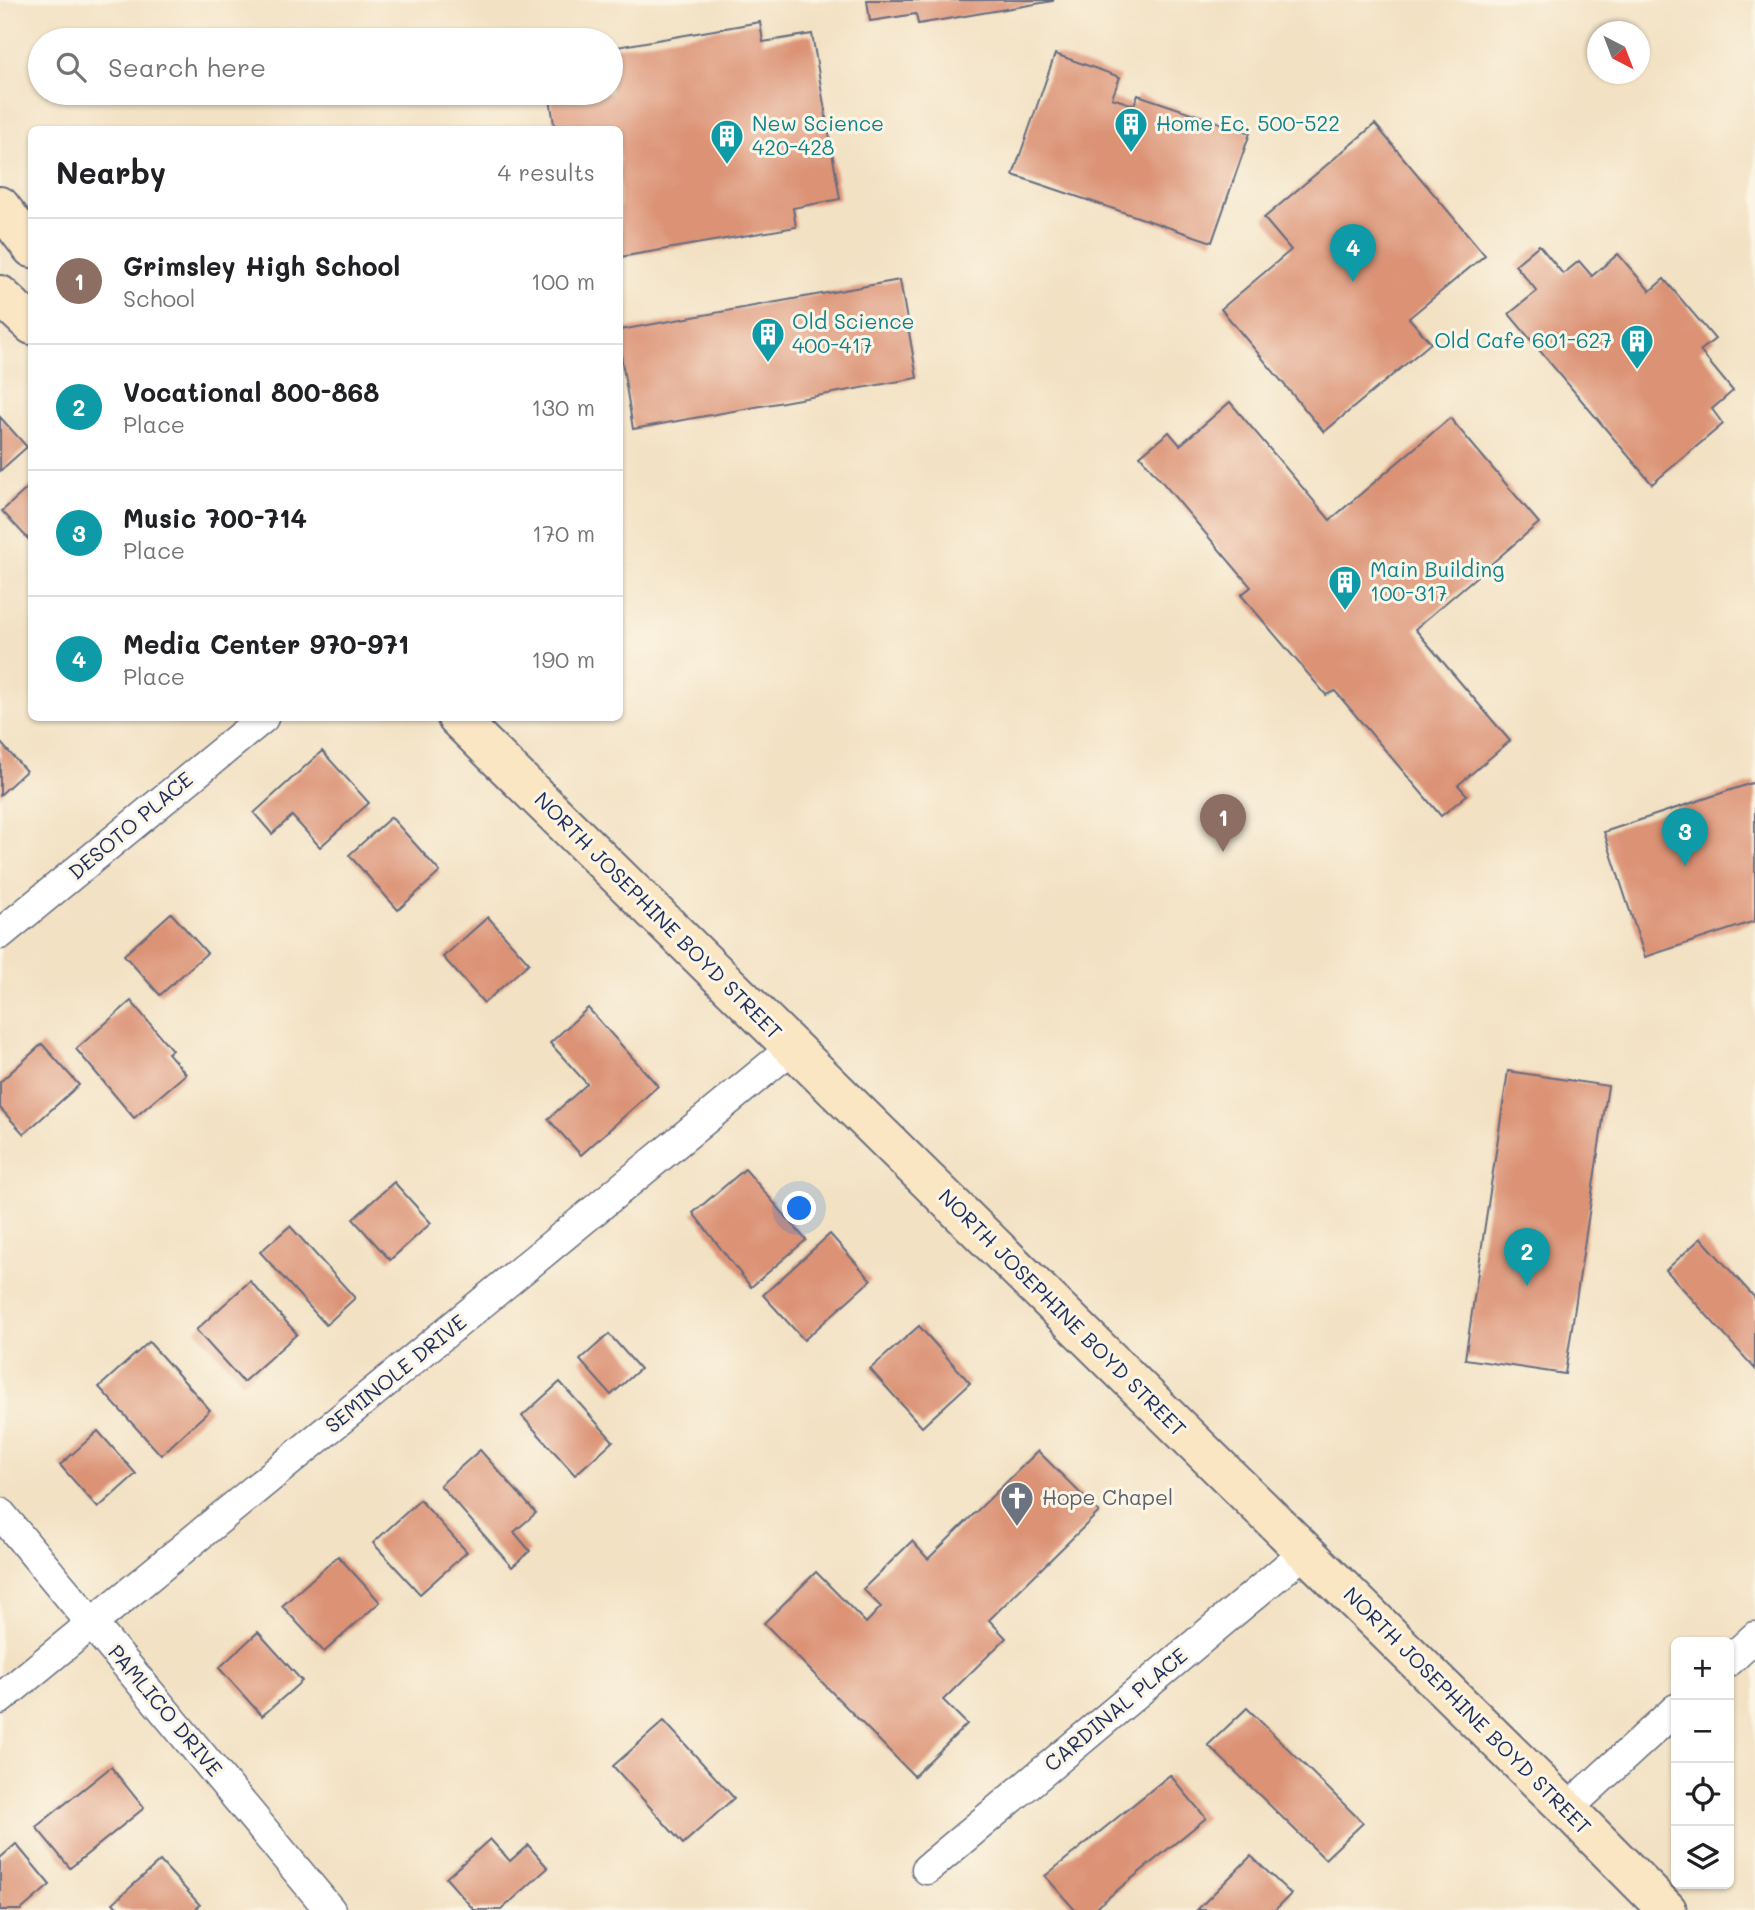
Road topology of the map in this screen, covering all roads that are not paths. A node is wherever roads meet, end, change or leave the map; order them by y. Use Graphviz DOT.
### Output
graph roads {
  1 [pos="0,206"];
  2 [pos="28,243"];
  3 [pos="0,295"];
  4 [pos="28,321"];
  5 [pos="259,721"];
  6 [pos="460,721"];
  7 [pos="0,934"];
  8 [pos="792,1048"];
  9 [pos="0,1513"];
  10 [pos="1305,1552"];
  11 [pos="92,1623"];
  12 [pos="1755,1637"];
  13 [pos="1734,1656"];
  14 [pos="0,1699"];
  15 [pos="1671,1714"];
  16 [pos="1567,1808"];
  17 [pos="927,1869"];
  18 [pos="330,1910"];
  19 [pos="1667,1910"];
  1 -- 2 [label="main road"];
  3 -- 4 [label="main road"];
  5 -- 7 [label="street, DESOTO PLACE"];
  6 -- 8 [label="main road, NORTH JOSEPHINE BOYD STREET"];
  8 -- 10 [label="main road, NORTH JOSEPHINE BOYD STREET"];
  8 -- 11 [label="street, SEMINOLE DRIVE"];
  9 -- 11 [label="street, PAMLICO DRIVE"];
  10 -- 16 [label="main road, NORTH JOSEPHINE BOYD STREET"];
  10 -- 17 [label="street, CARDINAL PLACE"];
  11 -- 14 [label="street, SEMINOLE DRIVE"];
  11 -- 18 [label="street, PAMLICO DRIVE"];
  12 -- 13 [label="street"];
  15 -- 16 [label="street"];
  16 -- 19 [label="main road, NORTH JOSEPHINE BOYD STREET"];
}
